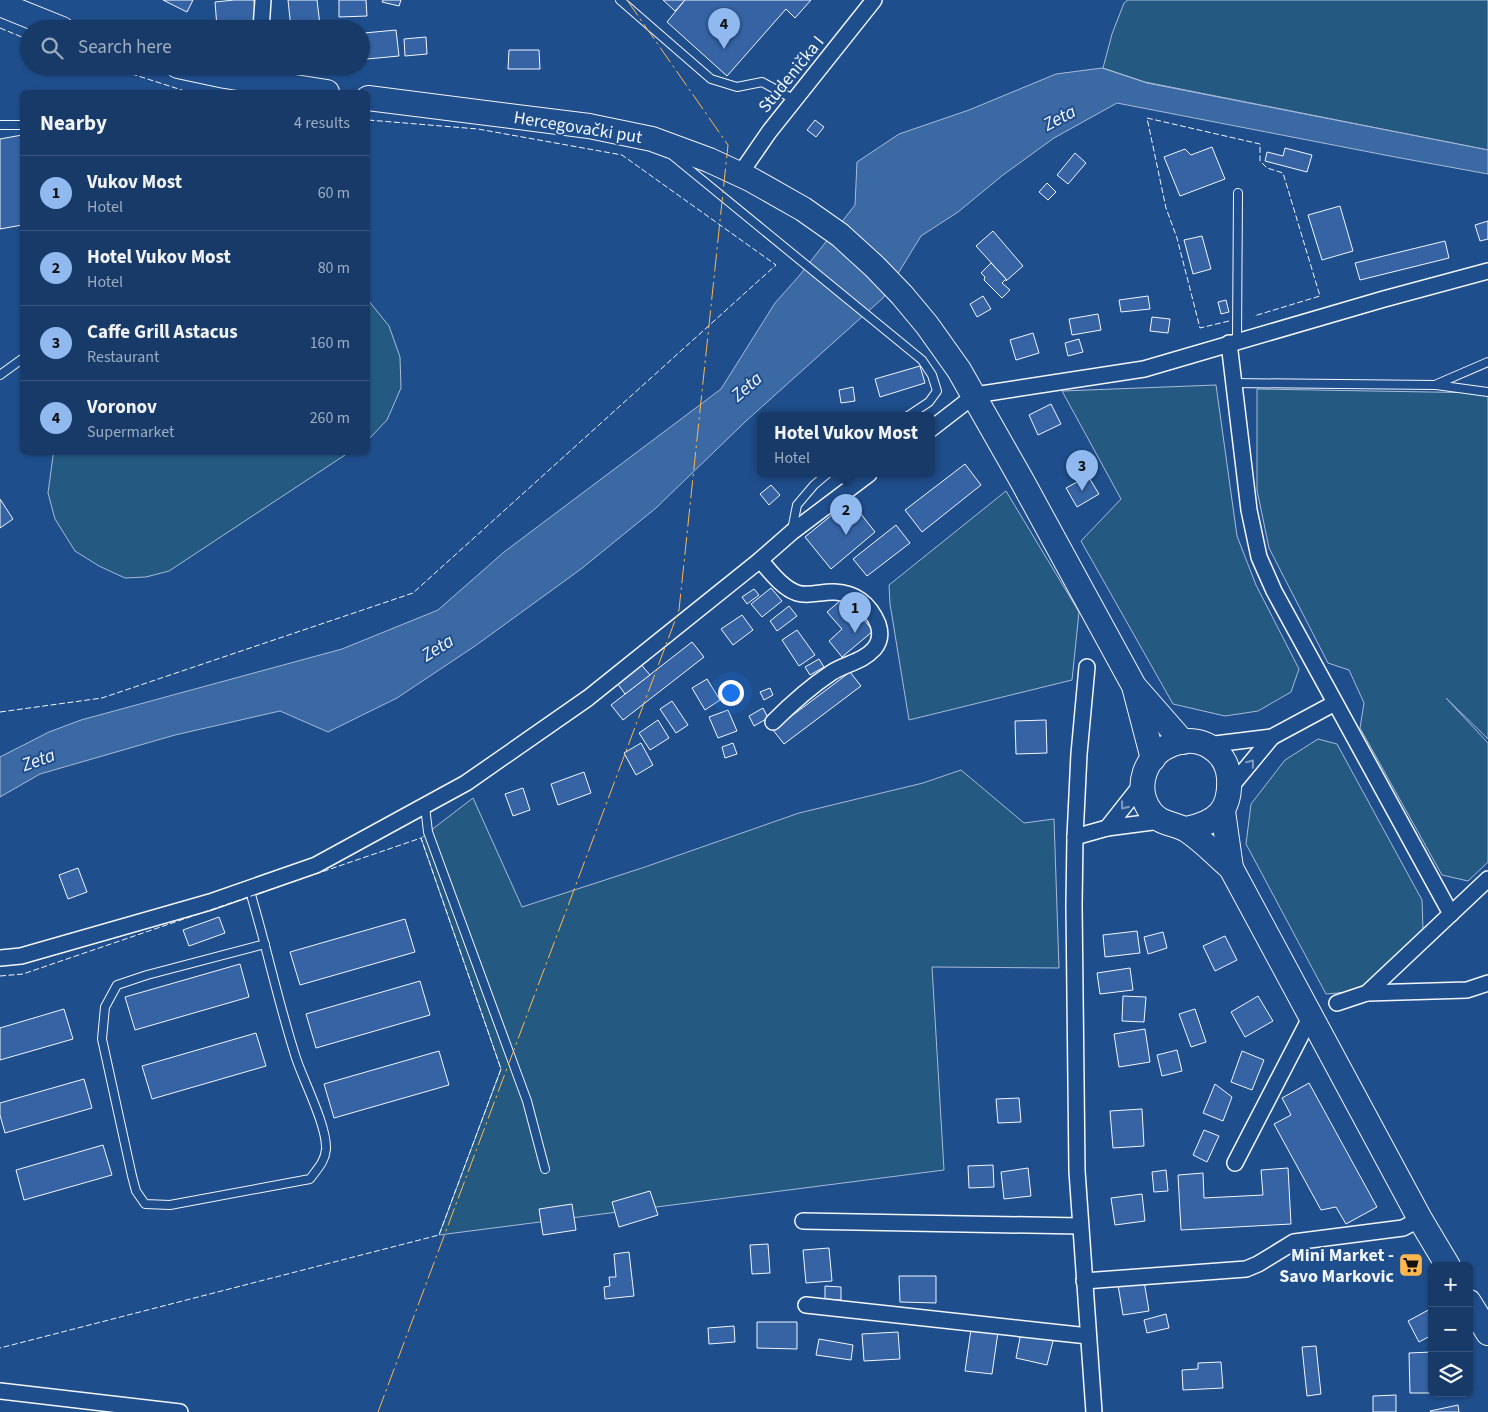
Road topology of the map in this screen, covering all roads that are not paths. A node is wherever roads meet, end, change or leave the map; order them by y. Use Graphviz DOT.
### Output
graph roads {
  1 [pos="263,0"];
  2 [pos="620,0"];
  3 [pos="874,0"];
  4 [pos="0,4"];
  5 [pos="40,20"];
  6 [pos="262,20"];
  7 [pos="234,75"];
  8 [pos="252,78"];
  9 [pos="316,90"];
  10 [pos="370,98"];
  11 [pos="795,100"];
  12 [pos="0,125"];
  13 [pos="20,125"];
  14 [pos="652,140"];
  15 [pos="740,174"];
  16 [pos="1238,193"];
  17 [pos="1488,271"];
  18 [pos="1233,342"];
  19 [pos="20,361"];
  20 [pos="1488,362"];
  21 [pos="0,375"];
  22 [pos="1233,383"];
  23 [pos="1436,385"];
  24 [pos="1488,392"];
  25 [pos="975,395"];
  26 [pos="914,412"];
  27 [pos="935,425"];
  28 [pos="823,477"];
  29 [pos="865,477"];
  30 [pos="792,532"];
  31 [pos="760,560"];
  32 [pos="1087,667"];
  33 [pos="1134,686"];
  34 [pos="1335,703"];
  35 [pos="773,722"];
  36 [pos="1272,737"];
  37 [pos="1183,742"];
  38 [pos="1208,745"];
  39 [pos="1153,759"];
  40 [pos="1141,785"];
  41 [pos="1226,800"];
  42 [pos="425,806"];
  43 [pos="1160,821"];
  44 [pos="1107,828"];
  45 [pos="1186,829"];
  46 [pos="1076,837"];
  47 [pos="1231,868"];
  48 [pos="1488,879"];
  49 [pos="249,888"];
  50 [pos="1451,914"];
  51 [pos="265,944"];
  52 [pos="0,958"];
  53 [pos="1488,983"];
  54 [pos="1367,993"];
  55 [pos="1337,1003"];
  56 [pos="1311,1016"];
  57 [pos="1235,1163"];
  58 [pos="545,1169"];
  59 [pos="1420,1218"];
  60 [pos="803,1221"];
  61 [pos="1080,1226"];
  62 [pos="1446,1262"];
  63 [pos="1084,1281"];
  64 [pos="806,1305"];
  65 [pos="1472,1307"];
  66 [pos="1488,1333"];
  67 [pos="1088,1336"];
  68 [pos="0,1391"];
  69 [pos="180,1412"];
  70 [pos="1094,1412"];
  1 -- 6 [label="street"];
  2 -- 11 [label="lane"];
  3 -- 11 [label="street, Studenička I"];
  4 -- 5 [label="main road"];
  7 -- 8 [label="main road"];
  8 -- 9 [label="main road"];
  10 -- 14 [label="main road, Hercegovački put"];
  11 -- 15 [label="street, Studenička I"];
  12 -- 13 [label="lane"];
  14 -- 15 [label="main road, Hercegovački put"];
  14 -- 26 [label="lane"];
  15 -- 25 [label="main road, Hercegovački put"];
  16 -- 18 [label="lane"];
  17 -- 18 [label="street"];
  18 -- 22 [label="street"];
  18 -- 25 [label="street"];
  19 -- 21 [label="lane"];
  20 -- 23 [label="lane"];
  22 -- 23 [label="lane"];
  22 -- 34 [label="street"];
  23 -- 24 [label="lane"];
  25 -- 27 [label="street"];
  25 -- 33 [label="main road, Hercegovački put"];
  28 -- 30 [label="lane"];
  29 -- 30 [label="street"];
  30 -- 31 [label="street"];
  31 -- 35 [label="street"];
  31 -- 42 [label="street"];
  32 -- 46 [label="street"];
  33 -- 37 [label="main road"];
  33 -- 39 [label="main road"];
  34 -- 36 [label="street"];
  34 -- 50 [label="street"];
  36 -- 38 [label="street"];
  41 -- 36 [label="street, one-way"];
  37 -- 38 [label="main road"];
  37 -- 39 [label="main road"];
  38 -- 41 [label="main road"];
  39 -- 40 [label="main road"];
  40 -- 43 [label="main road"];
  40 -- 44 [label="street, one-way"];
  41 -- 45 [label="main road"];
  41 -- 47 [label="main road"];
  42 -- 49 [label="street"];
  42 -- 58 [label="lane"];
  43 -- 44 [label="street"];
  43 -- 45 [label="main road"];
  44 -- 46 [label="street"];
  45 -- 47 [label="main road"];
  46 -- 61 [label="street"];
  47 -- 56 [label="main road"];
  48 -- 50 [label="street"];
  49 -- 51 [label="lane"];
  49 -- 52 [label="street"];
  50 -- 54 [label="street"];
  51 -- 51 [label="lane"];
  53 -- 54 [label="street"];
  54 -- 55 [label="street"];
  56 -- 57 [label="street"];
  56 -- 59 [label="main road"];
  59 -- 62 [label="main road"];
  59 -- 63 [label="street"];
  60 -- 61 [label="street"];
  61 -- 63 [label="street"];
  63 -- 67 [label="street"];
  64 -- 67 [label="street"];
  65 -- 66 [label="main road"];
  67 -- 70 [label="street"];
  68 -- 69 [label="street"];
}
